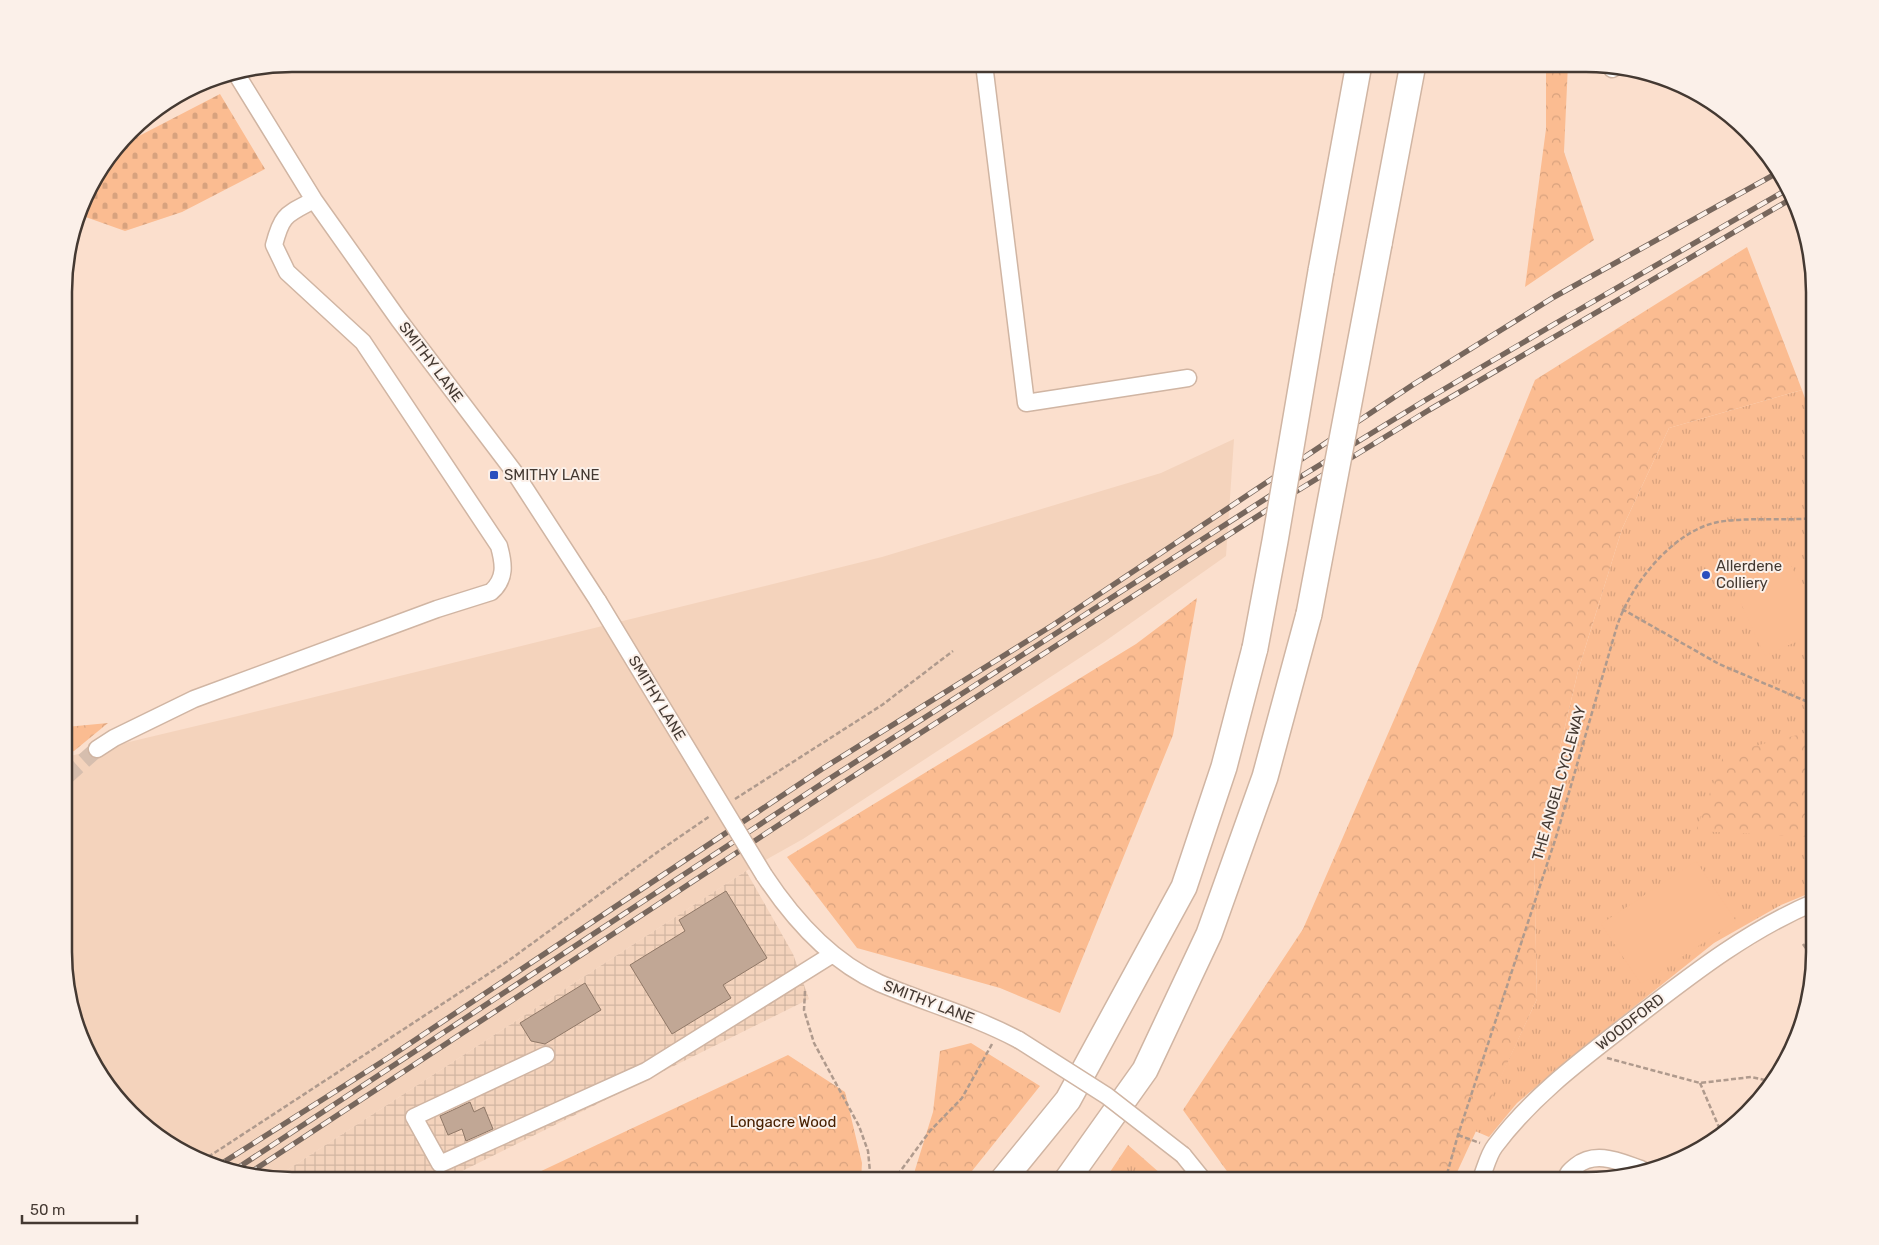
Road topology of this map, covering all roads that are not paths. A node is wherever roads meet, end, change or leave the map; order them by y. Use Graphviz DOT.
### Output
graph roads {
  1 [pos="985,72"];
  2 [pos="1358,72"];
  3 [pos="1411,72"];
  4 [pos="240,79"];
  5 [pos="314,200"];
  6 [pos="1188,378"];
  7 [pos="97,749"];
  8 [pos="1806,906"];
  9 [pos="833,954"];
  10 [pos="546,1055"];
  11 [pos="1634,1167"];
  12 [pos="1009,1172"];
  13 [pos="1072,1172"];
  14 [pos="1197,1172"];
  15 [pos="1484,1172"];
  16 [pos="1567,1172"];
  1 -- 6 [label="street"];
  2 -- 12 [label="highway, bridge"];
  3 -- 13 [label="highway, bridge"];
  4 -- 5 [label="street, SMITHY LANE"];
  5 -- 7 [label="street"];
  5 -- 9 [label="street, SMITHY LANE, bridge"];
  8 -- 15 [label="street, WOODFORD"];
  9 -- 10 [label="street"];
  9 -- 14 [label="street, SMITHY LANE, bridge"];
  11 -- 16 [label="street"];
}
